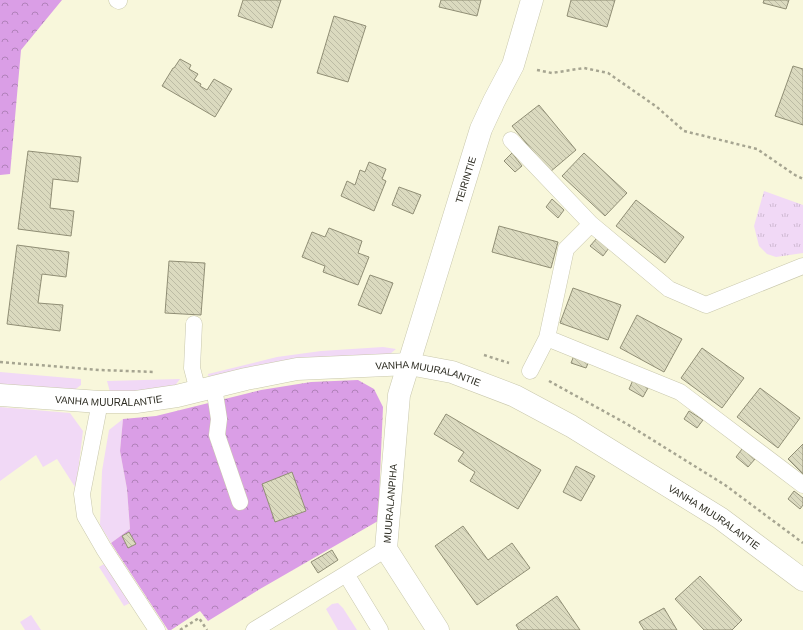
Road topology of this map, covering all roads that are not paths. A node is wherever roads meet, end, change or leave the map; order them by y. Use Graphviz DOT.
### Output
graph roads {
  1 [pos="532,0"];
  2 [pos="511,140"];
  3 [pos="591,224"];
  4 [pos="803,266"];
  5 [pos="194,324"];
  6 [pos="547,338"];
  7 [pos="409,364"];
  8 [pos="530,371"];
  9 [pos="206,389"];
  10 [pos="0,395"];
  11 [pos="100,402"];
  12 [pos="803,485"];
  13 [pos="240,502"];
  14 [pos="386,549"];
  15 [pos="346,574"];
  16 [pos="803,580"];
  17 [pos="157,630"];
  18 [pos="254,630"];
  19 [pos="380,630"];
  20 [pos="438,630"];
  1 -- 7 [label="street, TEIRINTIE"];
  2 -- 3 [label="lane"];
  3 -- 4 [label="lane"];
  3 -- 6 [label="lane"];
  5 -- 9 [label="lane"];
  6 -- 8 [label="lane"];
  6 -- 12 [label="lane"];
  7 -- 9 [label="street, VANHA MUURALANTIE"];
  7 -- 14 [label="street, MUURALANPIHA"];
  7 -- 16 [label="street, VANHA MUURALANTIE"];
  9 -- 11 [label="street, VANHA MUURALANTIE"];
  9 -- 13 [label="lane"];
  10 -- 11 [label="street, VANHA MUURALANTIE"];
  11 -- 17 [label="lane"];
  14 -- 15 [label="lane"];
  14 -- 20 [label="street, MUURALANPIHA"];
  15 -- 18 [label="lane"];
  15 -- 19 [label="lane"];
}
